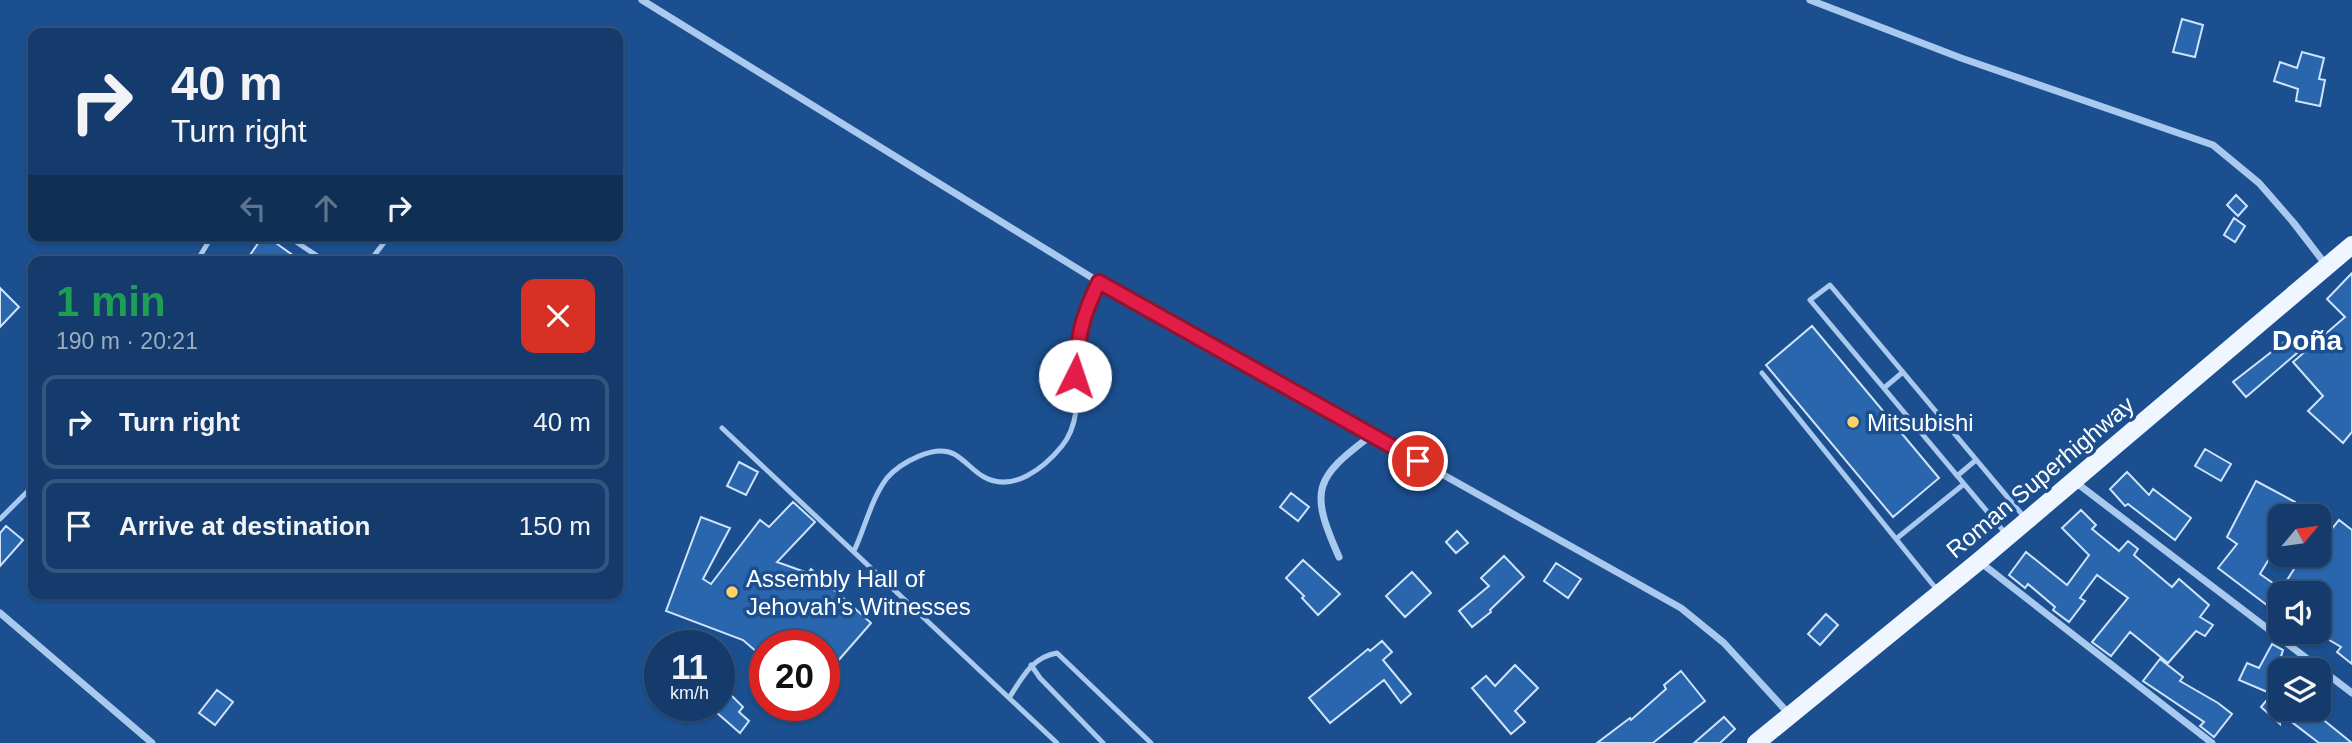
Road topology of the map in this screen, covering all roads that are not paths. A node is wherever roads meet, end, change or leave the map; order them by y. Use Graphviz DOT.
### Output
graph roads {
  1 [pos="642,0"];
  2 [pos="1810,0"];
  3 [pos="296,242"];
  4 [pos="384,242"];
  5 [pos="2351,247"];
  6 [pos="317,256"];
  7 [pos="374,256"];
  8 [pos="2326,266"];
  9 [pos="1099,282"];
  10 [pos="1903,372"];
  11 [pos="1762,373"];
  12 [pos="1884,388"];
  13 [pos="722,428"];
  14 [pos="1372,435"];
  15 [pos="1976,460"];
  16 [pos="1957,476"];
  17 [pos="2073,481"];
  18 [pos="1964,484"];
  19 [pos="28,491"];
  20 [pos="0,519"];
  21 [pos="2026,521"];
  22 [pos="2008,536"];
  23 [pos="1896,539"];
  24 [pos="854,551"];
  25 [pos="1339,557"];
  26 [pos="1979,561"];
  27 [pos="1940,593"];
  28 [pos="0,613"];
  29 [pos="1031,665"];
  30 [pos="2352,693"];
  31 [pos="1009,698"];
  32 [pos="1790,714"];
  33 [pos="1758,742"];
  34 [pos="152,743"];
  35 [pos="1057,743"];
  36 [pos="1103,743"];
  37 [pos="1151,743"];
  38 [pos="2212,743"];
  1 -- 9 [label="street"];
  2 -- 8 [label="street"];
  3 -- 6 [label="lane"];
  4 -- 7 [label="lane"];
  5 -- 8 [label="main road, Roman Superhighway"];
  8 -- 17 [label="main road, Roman Superhighway"];
  9 -- 14 [label="street"];
  9 -- 24 [label="lane"];
  10 -- 12 [label="lane"];
  10 -- 12 [label="lane"];
  10 -- 15 [label="lane"];
  11 -- 23 [label="lane"];
  12 -- 16 [label="lane"];
  13 -- 24 [label="lane"];
  14 -- 25 [label="street"];
  14 -- 32 [label="street"];
  15 -- 16 [label="lane"];
  15 -- 21 [label="lane"];
  16 -- 18 [label="lane"];
  17 -- 21 [label="main road, Roman Superhighway"];
  17 -- 30 [label="street"];
  18 -- 22 [label="lane"];
  18 -- 23 [label="lane"];
  19 -- 20 [label="lane"];
  21 -- 22 [label="main road, Roman Superhighway"];
  22 -- 26 [label="main road, Roman Superhighway"];
  23 -- 27 [label="lane"];
  24 -- 31 [label="lane"];
  26 -- 27 [label="main road, Roman Superhighway"];
  26 -- 38 [label="street"];
  27 -- 32 [label="main road, Roman Superhighway"];
  28 -- 34 [label="street"];
  29 -- 31 [label="lane"];
  29 -- 36 [label="lane"];
  29 -- 37 [label="lane"];
  31 -- 35 [label="lane"];
  32 -- 33 [label="main road, Roman Superhighway"];
}
